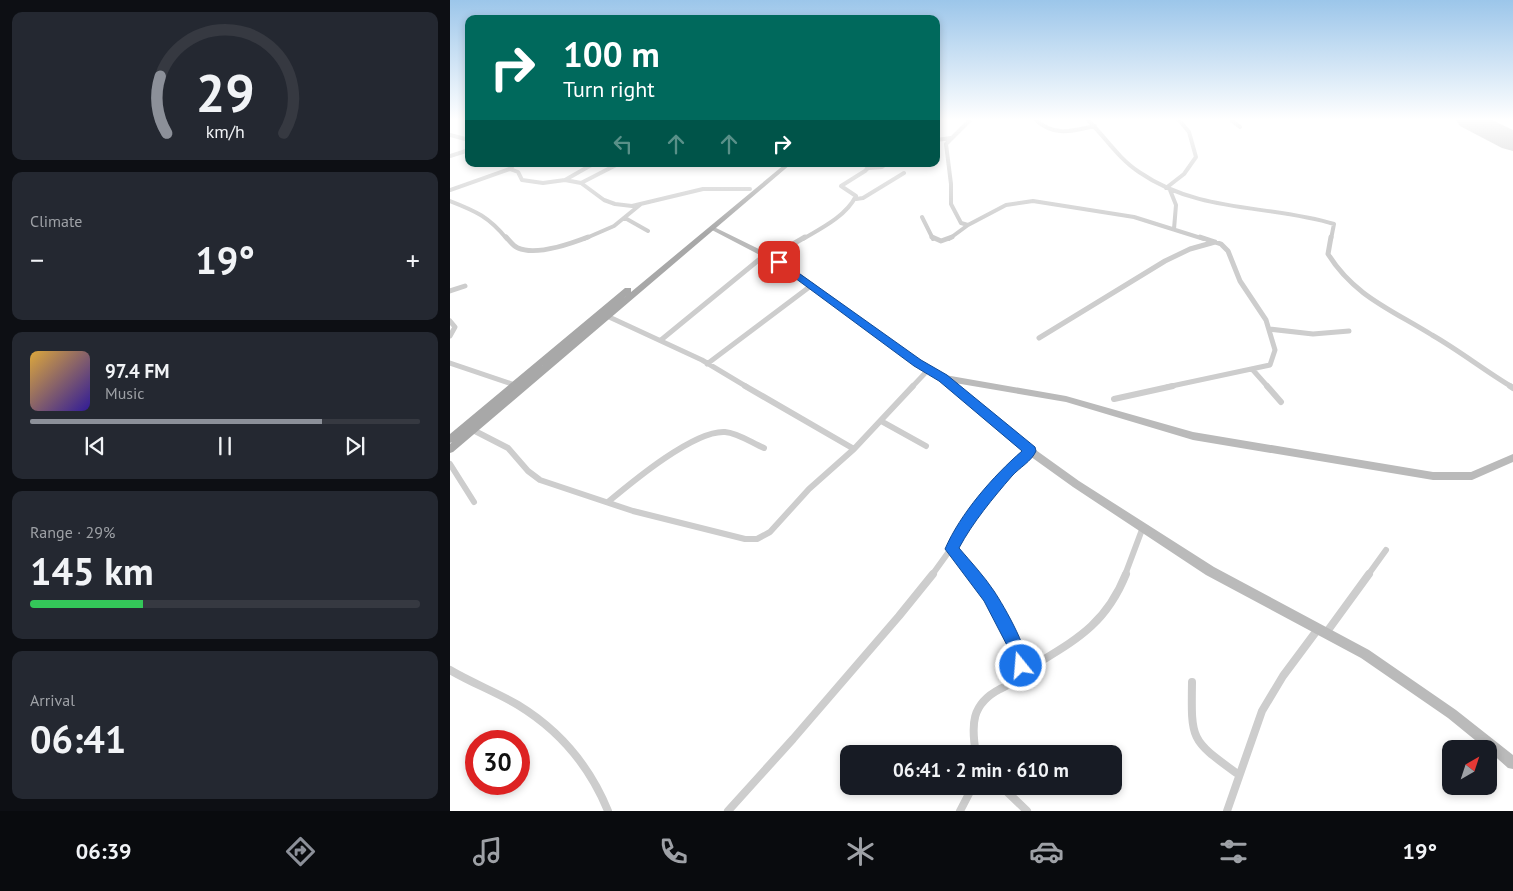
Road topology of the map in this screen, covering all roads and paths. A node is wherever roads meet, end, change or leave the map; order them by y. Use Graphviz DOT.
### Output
graph roads {
  1 [pos="947,158"];
  2 [pos="1122,158"];
  3 [pos="1195,158"];
  4 [pos="588,167"];
  5 [pos="612,167"];
  6 [pos="777,167"];
  7 [pos="784,167"];
  8 [pos="865,167"];
  9 [pos="510,169"];
  10 [pos="904,173"];
  11 [pos="565,180"];
  12 [pos="581,183"];
  13 [pos="750,189"];
  14 [pos="1168,189"];
  15 [pos="450,190"];
  16 [pos="856,199"];
  17 [pos="450,201"];
  18 [pos="641,204"];
  19 [pos="922,217"];
  20 [pos="625,218"];
  21 [pos="968,225"];
  22 [pos="712,228"];
  23 [pos="1174,229"];
  24 [pos="648,231"];
  25 [pos="1214,242"];
  26 [pos="769,255"];
  27 [pos="812,285"];
  28 [pos="465,286"];
  29 [pos="450,291"];
  30 [pos="607,316"];
  31 [pos="450,320"];
  32 [pos="1269,329"];
  33 [pos="1348,332"];
  34 [pos="450,336"];
  35 [pos="1039,338"];
  36 [pos="661,340"];
  37 [pos="450,363"];
  38 [pos="707,364"];
  39 [pos="1252,369"];
  40 [pos="928,370"];
  41 [pos="943,378"];
  42 [pos="515,385"];
  43 [pos="1513,388"];
  44 [pos="1114,399"];
  45 [pos="1281,402"];
  46 [pos="881,421"];
  47 [pos="472,430"];
  48 [pos="450,439"];
  49 [pos="926,446"];
  50 [pos="764,448"];
  51 [pos="854,448"];
  52 [pos="450,449"];
  53 [pos="1030,451"];
  54 [pos="1513,458"];
  55 [pos="450,464"];
  56 [pos="474,502"];
  57 [pos="608,502"];
  58 [pos="1143,527"];
  59 [pos="952,549"];
  60 [pos="1386,550"];
  61 [pos="1322,631"];
  62 [pos="450,670"];
  63 [pos="1018,674"];
  64 [pos="1192,682"];
  65 [pos="974,745"];
  66 [pos="1513,764"];
  67 [pos="1239,775"];
  68 [pos="968,795"];
  69 [pos="1010,795"];
  70 [pos="608,811"];
  71 [pos="728,811"];
  72 [pos="960,811"];
  73 [pos="1027,811"];
  74 [pos="1227,811"];
  1 -- 21 [label="street"];
  2 -- 14 [label="street"];
  3 -- 14 [label="street"];
  4 -- 11 [label="street"];
  5 -- 12 [label="street"];
  6 -- 13 [label="main road"];
  7 -- 22 [label="main road"];
  8 -- 16 [label="street"];
  9 -- 11 [label="street"];
  9 -- 15 [label="street"];
  10 -- 16 [label="street"];
  11 -- 12 [label="street"];
  12 -- 18 [label="street"];
  13 -- 18 [label="street"];
  13 -- 42 [label="main road"];
  14 -- 23 [label="street"];
  14 -- 43 [label="street"];
  16 -- 26 [label="street"];
  17 -- 20 [label="street"];
  18 -- 20 [label="street"];
  19 -- 21 [label="street"];
  20 -- 24 [label="street"];
  21 -- 23 [label="street"];
  22 -- 26 [label="street"];
  22 -- 30 [label="main road"];
  23 -- 25 [label="street"];
  25 -- 32 [label="street"];
  25 -- 35 [label="street"];
  26 -- 27 [label="street"];
  26 -- 36 [label="street"];
  27 -- 38 [label="street"];
  27 -- 40 [label="street"];
  28 -- 29 [label="street"];
  30 -- 36 [label="street"];
  30 -- 47 [label="main road"];
  31 -- 34 [label="street"];
  32 -- 33 [label="street"];
  32 -- 39 [label="street"];
  36 -- 38 [label="street"];
  37 -- 42 [label="street"];
  38 -- 51 [label="street"];
  39 -- 44 [label="street"];
  39 -- 45 [label="street"];
  40 -- 41 [label="street"];
  40 -- 46 [label="street"];
  41 -- 53 [label="street"];
  41 -- 54 [label="street"];
  42 -- 48 [label="main road"];
  46 -- 49 [label="street"];
  46 -- 51 [label="street"];
  47 -- 52 [label="main road"];
  47 -- 57 [label="street"];
  50 -- 57 [label="street"];
  51 -- 57 [label="street"];
  53 -- 58 [label="street"];
  53 -- 59 [label="street"];
  55 -- 56 [label="street"];
  58 -- 61 [label="street"];
  58 -- 63 [label="street"];
  59 -- 63 [label="street"];
  59 -- 71 [label="street"];
  60 -- 61 [label="street"];
  61 -- 66 [label="street"];
  61 -- 67 [label="street"];
  62 -- 70 [label="street"];
  63 -- 65 [label="street"];
  64 -- 67 [label="street"];
  67 -- 74 [label="street"];
  68 -- 72 [label="street"];
  69 -- 73 [label="street"];
}
